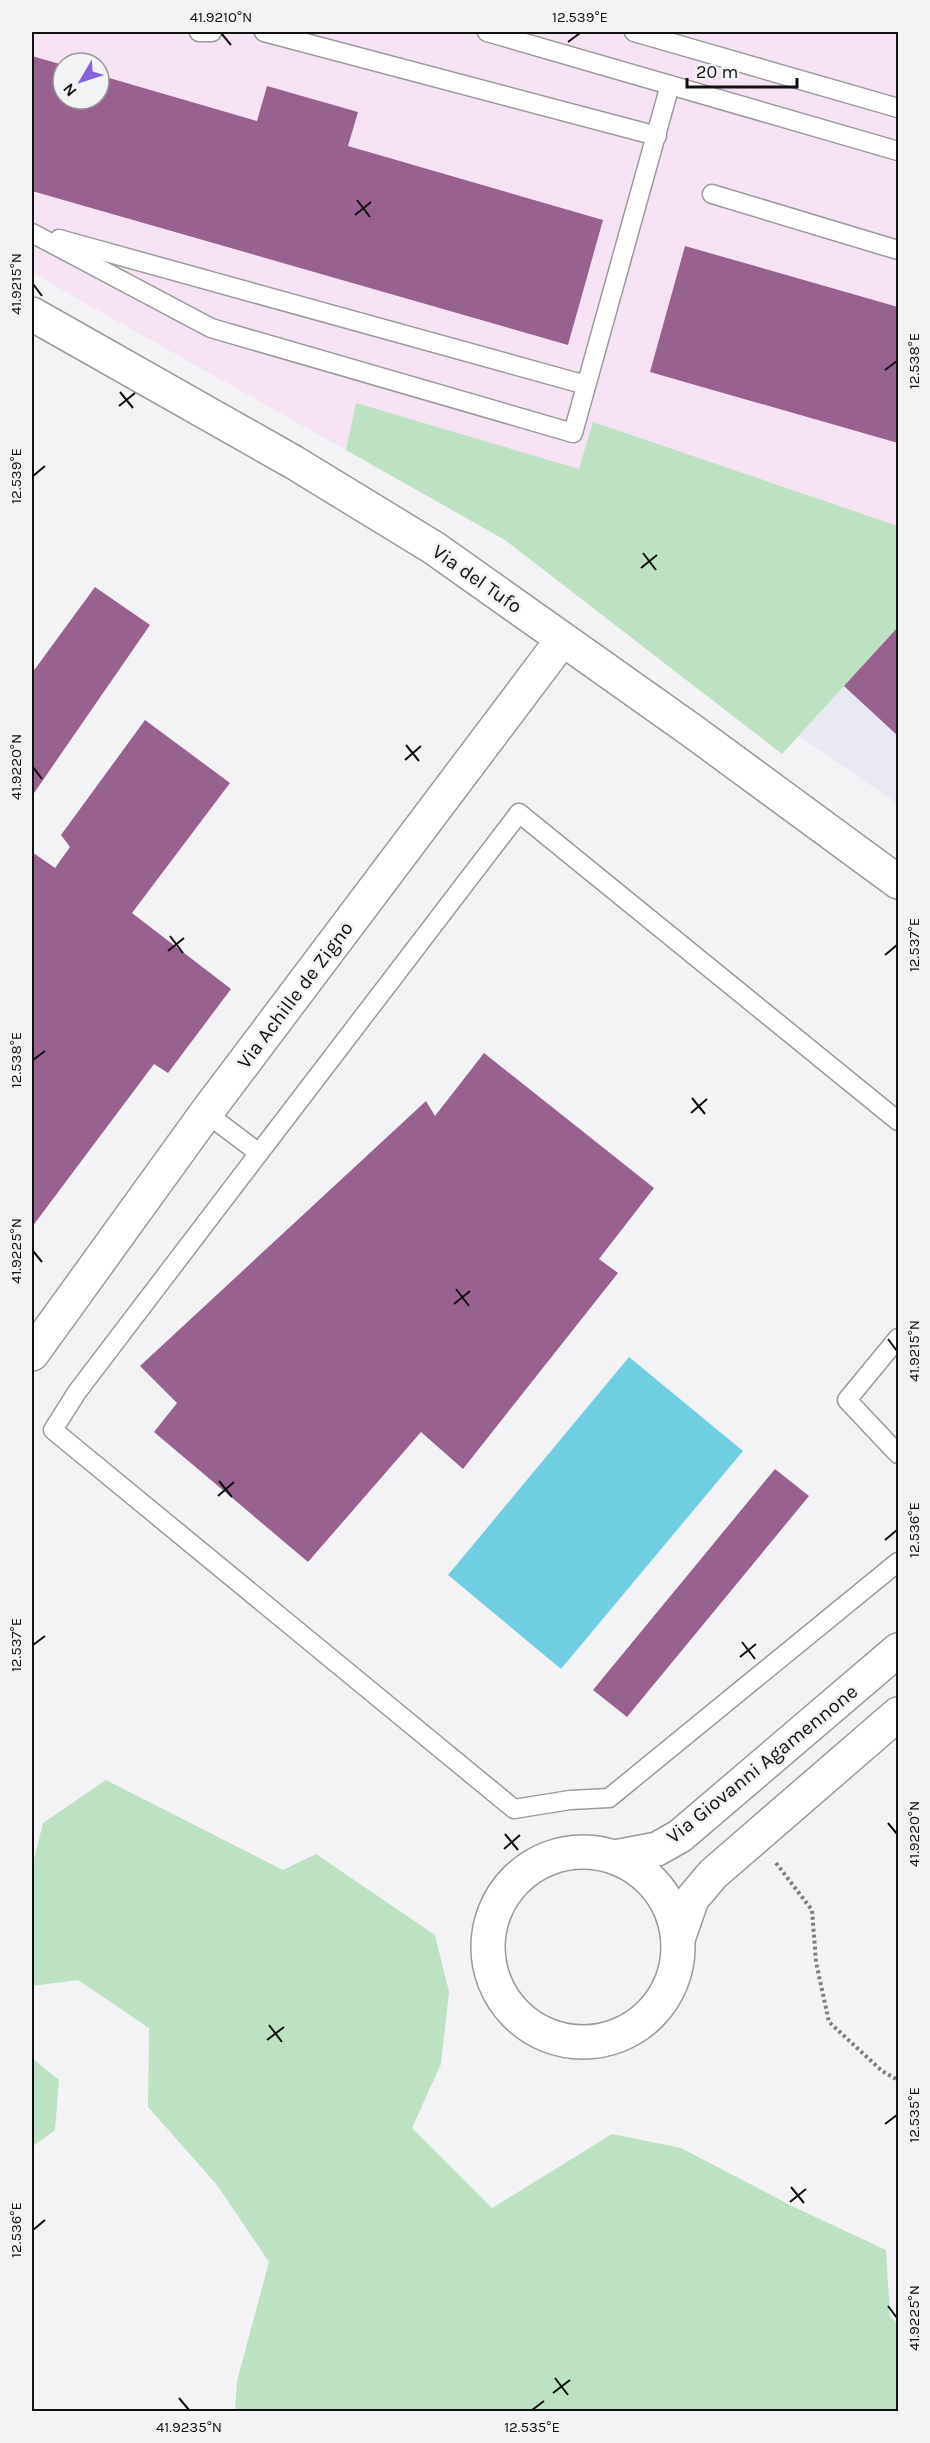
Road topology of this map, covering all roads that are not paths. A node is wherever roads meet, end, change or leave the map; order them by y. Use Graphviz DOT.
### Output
graph roads {
  1 [pos="199,32"];
  2 [pos="212,32"];
  3 [pos="264,32"];
  4 [pos="487,32"];
  5 [pos="634,32"];
  6 [pos="670,84"];
  7 [pos="898,108"];
  8 [pos="657,136"];
  9 [pos="898,151"];
  10 [pos="712,194"];
  11 [pos="32,232"];
  12 [pos="898,250"];
  13 [pos="32,314"];
  14 [pos="586,386"];
  15 [pos="562,640"];
  16 [pos="898,882"];
  17 [pos="206,1113"];
  18 [pos="898,1121"];
  19 [pos="259,1153"];
  20 [pos="898,1338"];
  21 [pos="32,1354"];
  22 [pos="898,1454"];
  23 [pos="898,1562"];
  24 [pos="887,1660"];
  25 [pos="898,1697"];
  26 [pos="898,1714"];
  27 [pos="615,1857"];
  28 [pos="678,1939"];
  1 -- 2 [label="lane"];
  3 -- 8 [label="lane"];
  4 -- 6 [label="lane"];
  5 -- 7 [label="lane"];
  6 -- 8 [label="lane"];
  6 -- 9 [label="lane"];
  8 -- 14 [label="lane"];
  10 -- 12 [label="lane"];
  11 -- 14 [label="lane"];
  11 -- 14 [label="lane"];
  13 -- 15 [label="street, Via del Tufo"];
  15 -- 16 [label="street, Via del Tufo"];
  15 -- 17 [label="street, Via Achille de Zigno"];
  17 -- 19 [label="lane"];
  17 -- 21 [label="street, Via Achille de Zigno"];
  18 -- 19 [label="lane"];
  19 -- 23 [label="lane"];
  20 -- 22 [label="lane"];
  24 -- 25 [label="street"];
  24 -- 27 [label="street, Via Giovanni Agamennone"];
  26 -- 28 [label="street, Via Giovanni Agamennone"];
  27 -- 28 [label="street, Via Giovanni Agamennone"];
  27 -- 28 [label="street, Via Giovanni Agamennone"];
}
